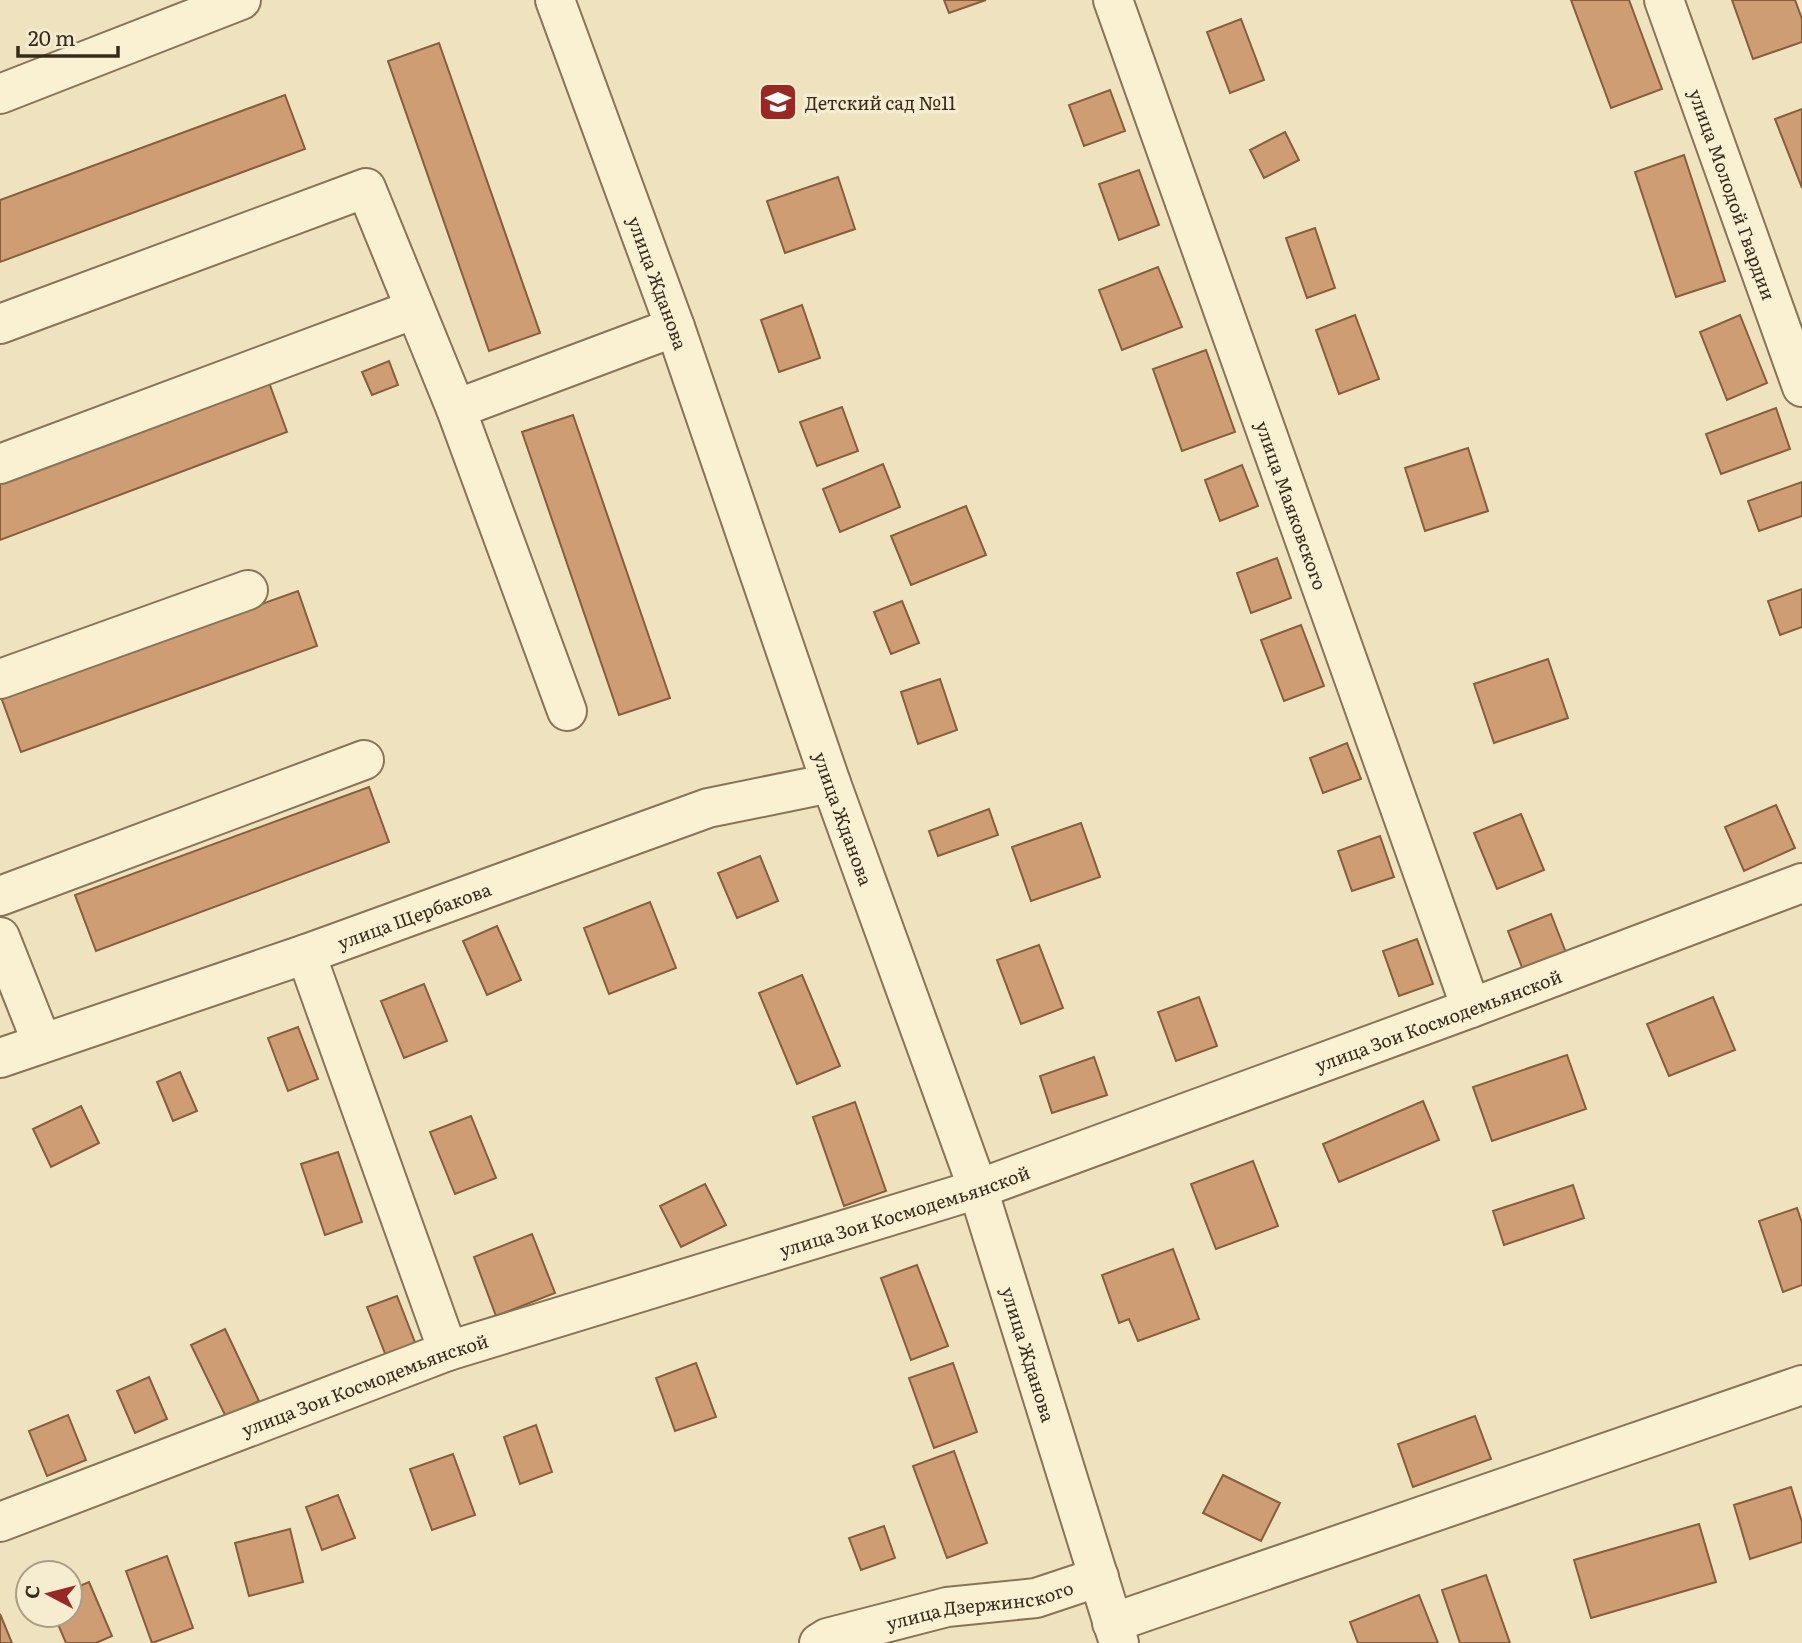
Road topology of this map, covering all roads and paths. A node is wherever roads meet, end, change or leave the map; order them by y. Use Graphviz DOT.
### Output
graph roads {
  1 [pos="241,0"];
  2 [pos="555,0"];
  3 [pos="1113,0"];
  4 [pos="1664,0"];
  5 [pos="0,94"];
  6 [pos="415,309"];
  7 [pos="0,324"];
  8 [pos="675,327"];
  9 [pos="1802,387"];
  10 [pos="456,409"];
  11 [pos="0,464"];
  12 [pos="248,590"];
  13 [pos="0,679"];
  14 [pos="567,711"];
  15 [pos="364,760"];
  16 [pos="831,783"];
  17 [pos="1802,883"];
  18 [pos="0,897"];
  19 [pos="0,937"];
  20 [pos="306,954"];
  21 [pos="1471,1007"];
  22 [pos="42,1043"];
  23 [pos="0,1058"];
  24 [pos="978,1189"];
  25 [pos="449,1351"];
  26 [pos="1802,1385"];
  27 [pos="0,1522"];
  28 [pos="1099,1577"];
  29 [pos="1116,1633"];
  30 [pos="819,1643"];
  1 -- 5 [label="street"];
  2 -- 8 [label="street, улица Жданова"];
  3 -- 21 [label="street, улица Маяковского"];
  4 -- 9 [label="street, улица Молодой Гвардии"];
  6 -- 7 [label="street"];
  6 -- 10 [label="street"];
  6 -- 11 [label="street"];
  8 -- 10 [label="street"];
  8 -- 16 [label="street, улица Жданова"];
  10 -- 14 [label="street"];
  12 -- 13 [label="street"];
  15 -- 18 [label="street"];
  16 -- 20 [label="street, улица Щербакова"];
  16 -- 24 [label="street, улица Жданова"];
  17 -- 21 [label="street, улица Зои Космодемьянской"];
  19 -- 22 [label="street"];
  20 -- 22 [label="street, улица Щербакова"];
  20 -- 25 [label="street"];
  21 -- 24 [label="street, улица Зои Космодемьянской"];
  22 -- 23 [label="street, улица Щербакова"];
  24 -- 25 [label="street, улица Зои Космодемьянской"];
  24 -- 28 [label="street, улица Жданова"];
  25 -- 27 [label="street, улица Зои Космодемьянской"];
  26 -- 29 [label="street"];
  28 -- 29 [label="street, улица Жданова"];
  28 -- 30 [label="street, улица Дзержинского"];
}
